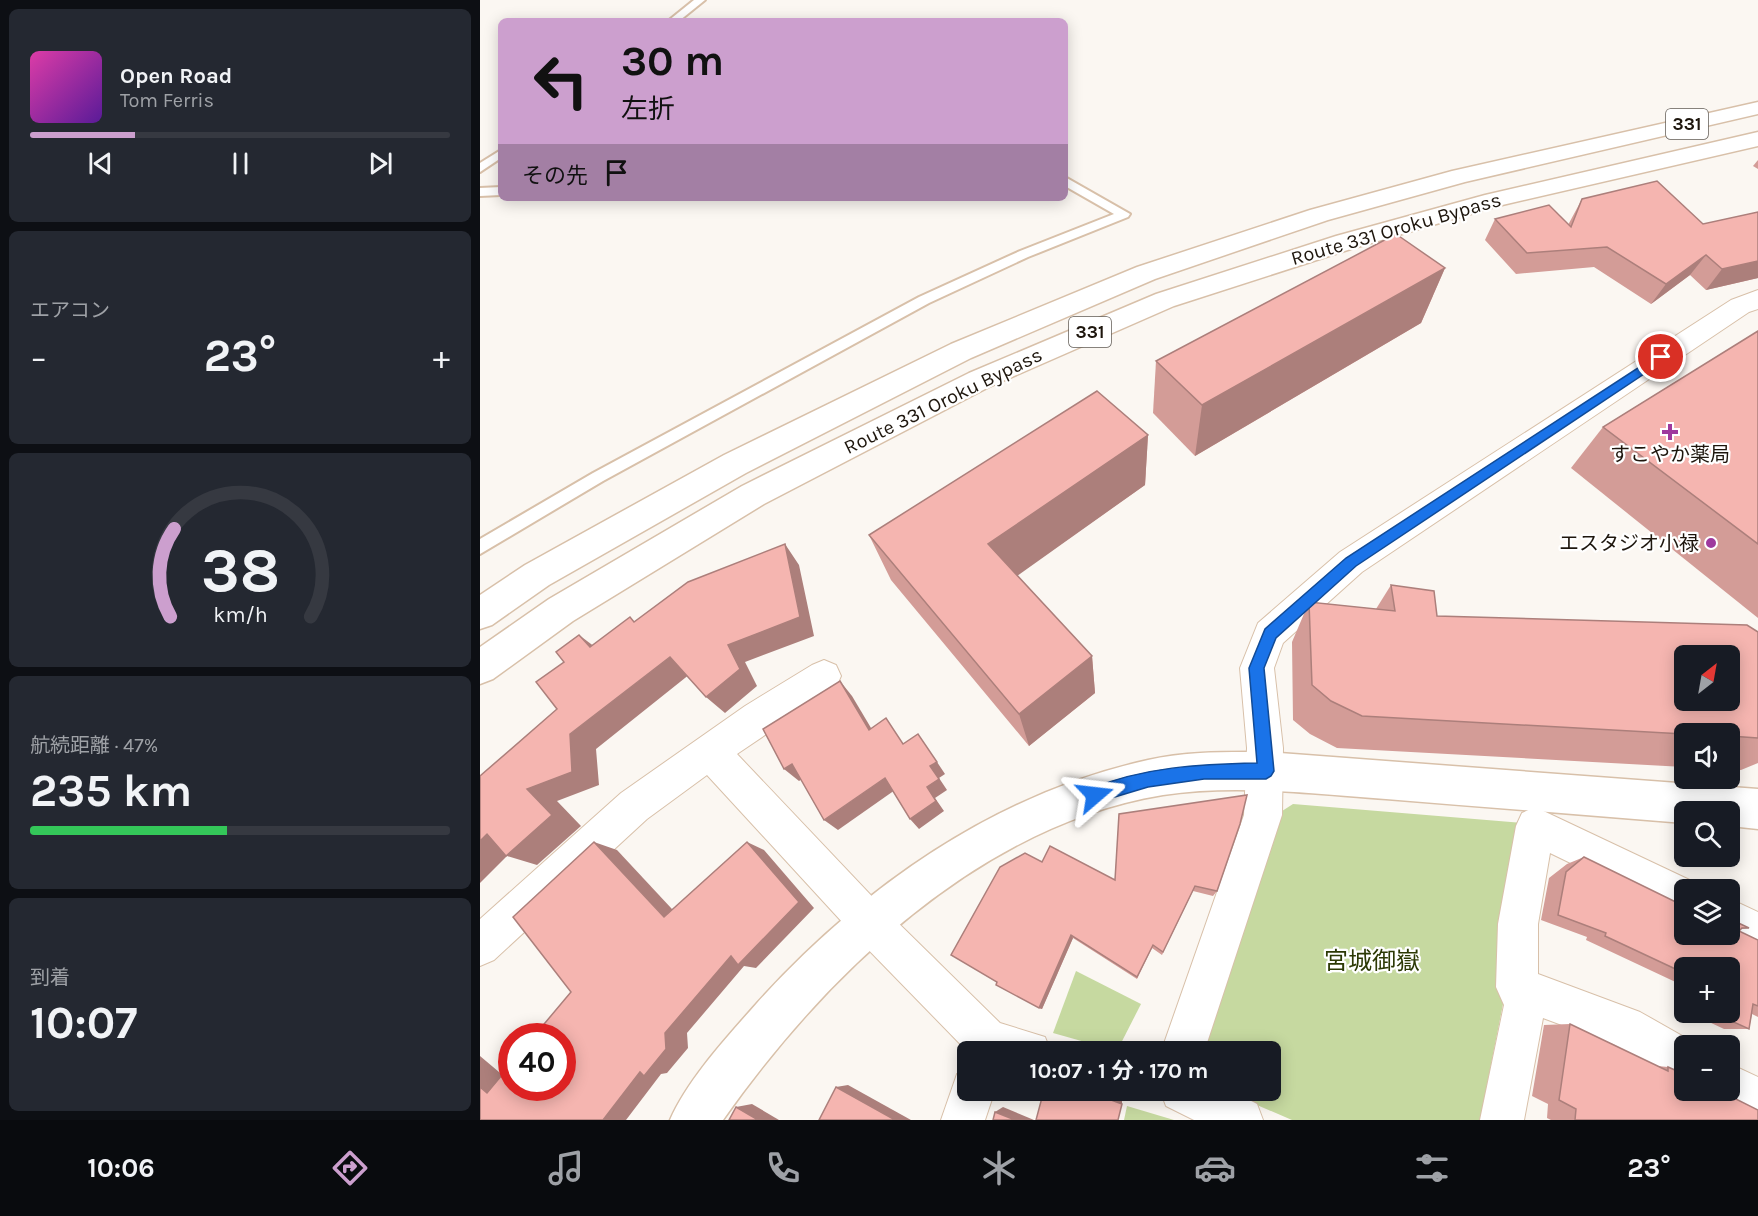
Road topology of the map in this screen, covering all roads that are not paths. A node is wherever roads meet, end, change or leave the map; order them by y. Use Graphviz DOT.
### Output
graph roads {
  1 [pos="700,0"];
  2 [pos="677,18"];
  3 [pos="1758,108"];
  4 [pos="1758,139"];
  5 [pos="498,155"];
  6 [pos="480,170"];
  7 [pos="1068,183"];
  8 [pos="498,191"];
  9 [pos="480,192"];
  10 [pos="1758,299"];
  11 [pos="480,547"];
  12 [pos="480,614"];
  13 [pos="480,667"];
  14 [pos="824,676"];
  15 [pos="709,750"];
  16 [pos="1266,771"];
  17 [pos="1758,809"];
  18 [pos="1674,893"];
  19 [pos="868,922"];
  20 [pos="1740,924"];
  21 [pos="1758,933"];
  22 [pos="480,946"];
  23 [pos="1516,987"];
  24 [pos="981,1041"];
  25 [pos="1186,1041"];
  26 [pos="1674,1054"];
  27 [pos="1740,1091"];
  28 [pos="969,1101"];
  29 [pos="1204,1101"];
  30 [pos="1758,1101"];
  31 [pos="694,1120"];
  32 [pos="963,1120"];
  33 [pos="1242,1120"];
  34 [pos="1502,1120"];
  1 -- 2 [label="lane"];
  3 -- 12 [label="main road, Route 331 Oroku Bypass / 331"];
  4 -- 13 [label="main road, Route 331 Oroku Bypass / 331"];
  5 -- 6 [label="lane"];
  7 -- 11 [label="lane"];
  8 -- 9 [label="lane"];
  10 -- 16 [label="street"];
  14 -- 15 [label="street"];
  15 -- 19 [label="street"];
  15 -- 22 [label="street"];
  16 -- 17 [label="main road"];
  16 -- 19 [label="main road"];
  16 -- 25 [label="street"];
  18 -- 23 [label="street"];
  19 -- 24 [label="street"];
  19 -- 31 [label="main road"];
  20 -- 21 [label="street"];
  23 -- 26 [label="street"];
  23 -- 34 [label="street"];
  27 -- 30 [label="street"];
  28 -- 32 [label="street"];
  29 -- 33 [label="street"];
}
